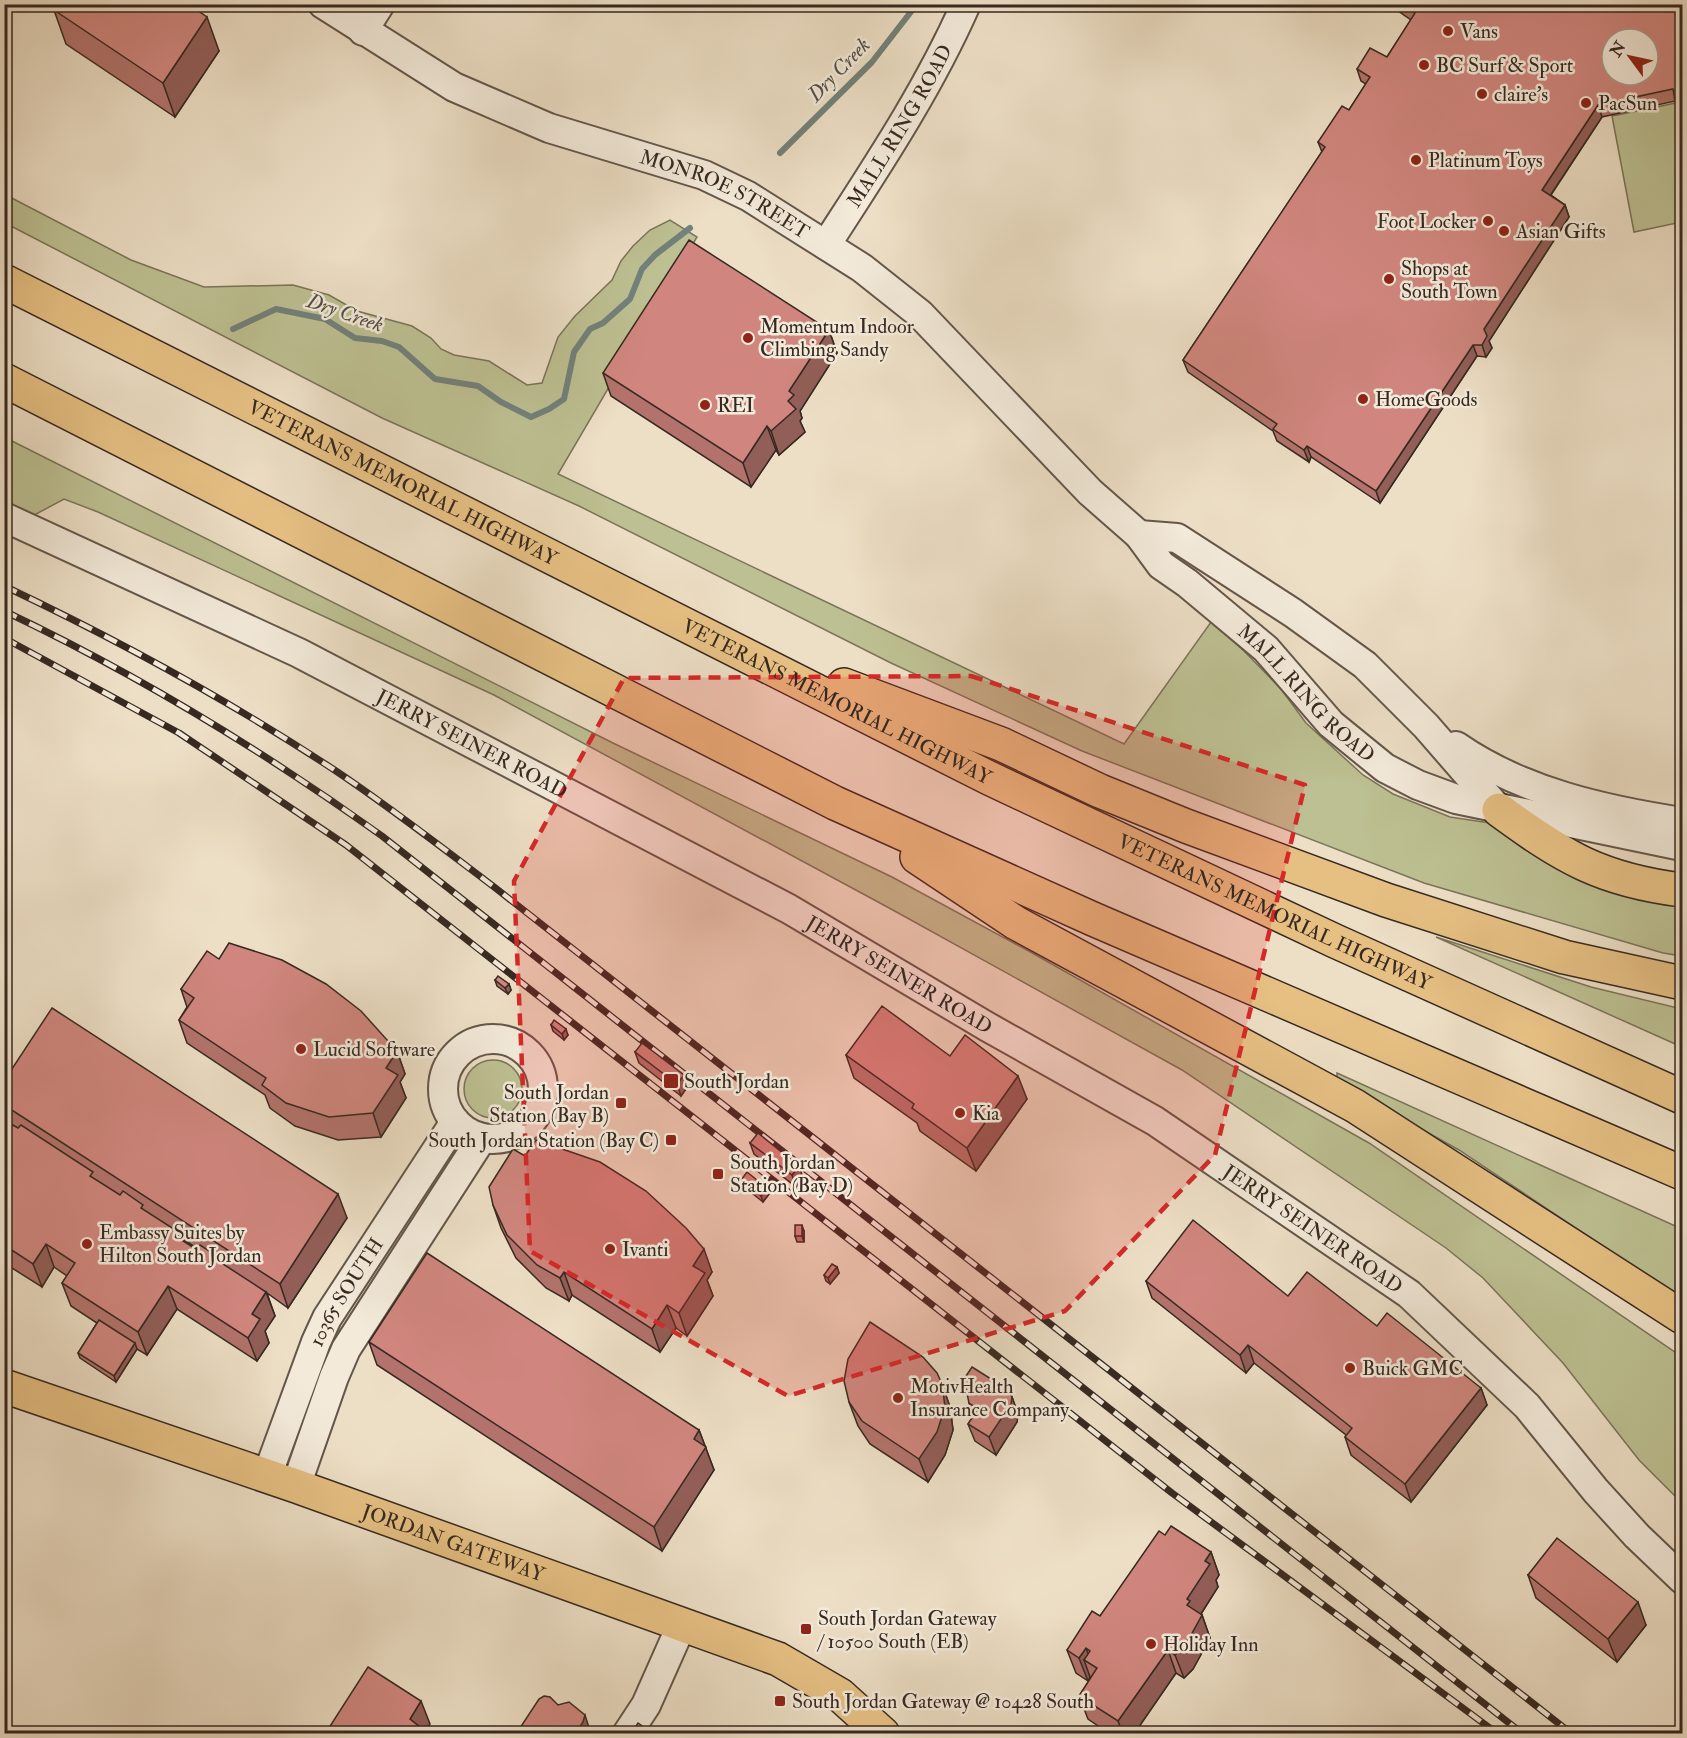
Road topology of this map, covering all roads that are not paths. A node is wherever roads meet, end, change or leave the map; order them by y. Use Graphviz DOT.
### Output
graph roads {
  1 [pos="323,4"];
  2 [pos="380,4"];
  3 [pos="966,4"];
  4 [pos="363,31"];
  5 [pos="826,244"];
  6 [pos="4,282"];
  7 [pos="4,380"];
  8 [pos="1069,470"];
  9 [pos="8,519"];
  10 [pos="1139,535"];
  11 [pos="677,622"];
  12 [pos="1426,726"];
  13 [pos="836,803"];
  14 [pos="1499,810"];
  15 [pos="1683,822"];
  16 [pos="1683,846"];
  17 [pos="1683,890"];
  18 [pos="1683,983"];
  19 [pos="1683,1097"];
  20 [pos="454,1122"];
  21 [pos="482,1138"];
  22 [pos="1683,1173"];
  23 [pos="1546,1230"];
  24 [pos="1683,1317"];
  25 [pos="1683,1335"];
  26 [pos="4,1386"];
  27 [pos="282,1481"];
  28 [pos="1683,1579"];
  29 [pos="682,1624"];
  30 [pos="627,1734"];
  31 [pos="883,1734"];
  1 -- 4 [label="street, MONROE STREET"];
  2 -- 4 [label="street"];
  3 -- 5 [label="street, MALL RING ROAD"];
  4 -- 5 [label="street, MONROE STREET"];
  5 -- 8 [label="street, MONROE STREET"];
  6 -- 11 [label="main road, VETERANS MEMORIAL HIGHWAY"];
  7 -- 13 [label="main road"];
  8 -- 10 [label="street, MALL RING ROAD"];
  9 -- 28 [label="street, JERRY SEINER ROAD"];
  10 -- 12 [label="street, MALL RING ROAD"];
  10 -- 14 [label="street, MALL RING ROAD"];
  11 -- 18 [label="main road"];
  11 -- 19 [label="main road, VETERANS MEMORIAL HIGHWAY"];
  12 -- 14 [label="street, MALL RING ROAD"];
  12 -- 15 [label="street, MALL RING ROAD"];
  13 -- 22 [label="main road"];
  13 -- 23 [label="main road"];
  14 -- 16 [label="street, MALL RING ROAD"];
  14 -- 17 [label="main road"];
  20 -- 21 [label="street"];
  20 -- 21 [label="street"];
  20 -- 27 [label="street, 10365 SOUTH"];
  21 -- 27 [label="street, 10365 SOUTH"];
  23 -- 24 [label="main road"];
  23 -- 25 [label="main road"];
  26 -- 27 [label="main road, JORDAN GATEWAY"];
  27 -- 29 [label="main road, JORDAN GATEWAY"];
  29 -- 30 [label="street"];
  29 -- 31 [label="main road, JORDAN GATEWAY"];
}
